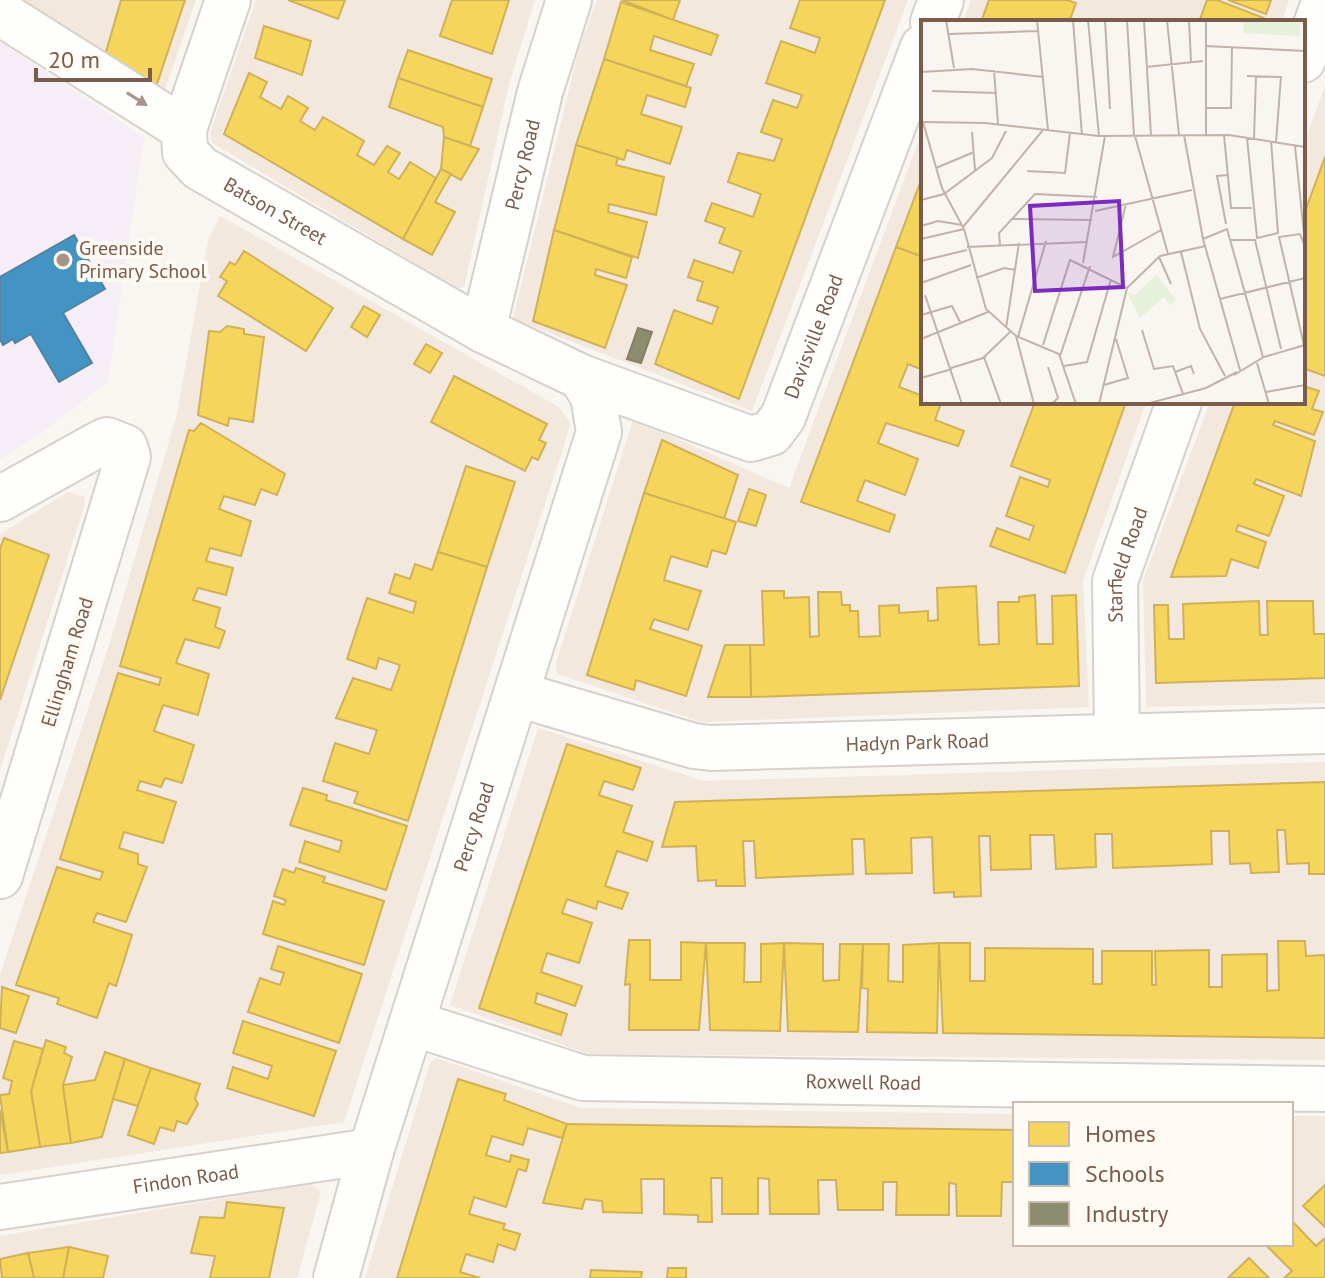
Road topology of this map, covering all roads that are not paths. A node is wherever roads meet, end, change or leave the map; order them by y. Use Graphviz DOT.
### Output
graph roads {
  1 [pos="228,0"];
  2 [pos="569,0"];
  3 [pos="941,0"];
  4 [pos="1325,0"];
  5 [pos="0,13"];
  6 [pos="934,20"];
  7 [pos="921,52"];
  8 [pos="1305,55"];
  9 [pos="184,129"];
  10 [pos="483,330"];
  11 [pos="581,377"];
  12 [pos="1178,404"];
  13 [pos="0,499"];
  14 [pos="517,694"];
  15 [pos="1325,731"];
  16 [pos="1117,735"];
  17 [pos="0,876"];
  18 [pos="412,1023"];
  19 [pos="1325,1089"];
  20 [pos="371,1151"];
  21 [pos="0,1207"];
  22 [pos="336,1278"];
  1 -- 9 [label="street"];
  2 -- 10 [label="street, Percy Road"];
  3 -- 6 [label="street"];
  4 -- 8 [label="street"];
  5 -- 9 [label="street, one-way"];
  7 -- 11 [label="street, Davisville Road"];
  9 -- 10 [label="street, Batson Street"];
  10 -- 11 [label="street, Batson Street"];
  11 -- 14 [label="street, Percy Road"];
  12 -- 16 [label="street, Starfield Road"];
  13 -- 17 [label="street, Ellingham Road"];
  14 -- 16 [label="street, Hadyn Park Road"];
  14 -- 18 [label="street, Percy Road"];
  15 -- 16 [label="street, Hadyn Park Road"];
  18 -- 19 [label="street, Roxwell Road"];
  18 -- 20 [label="street, Percy Road"];
  20 -- 21 [label="street, Findon Road"];
  20 -- 22 [label="street, Percy Road"];
}
